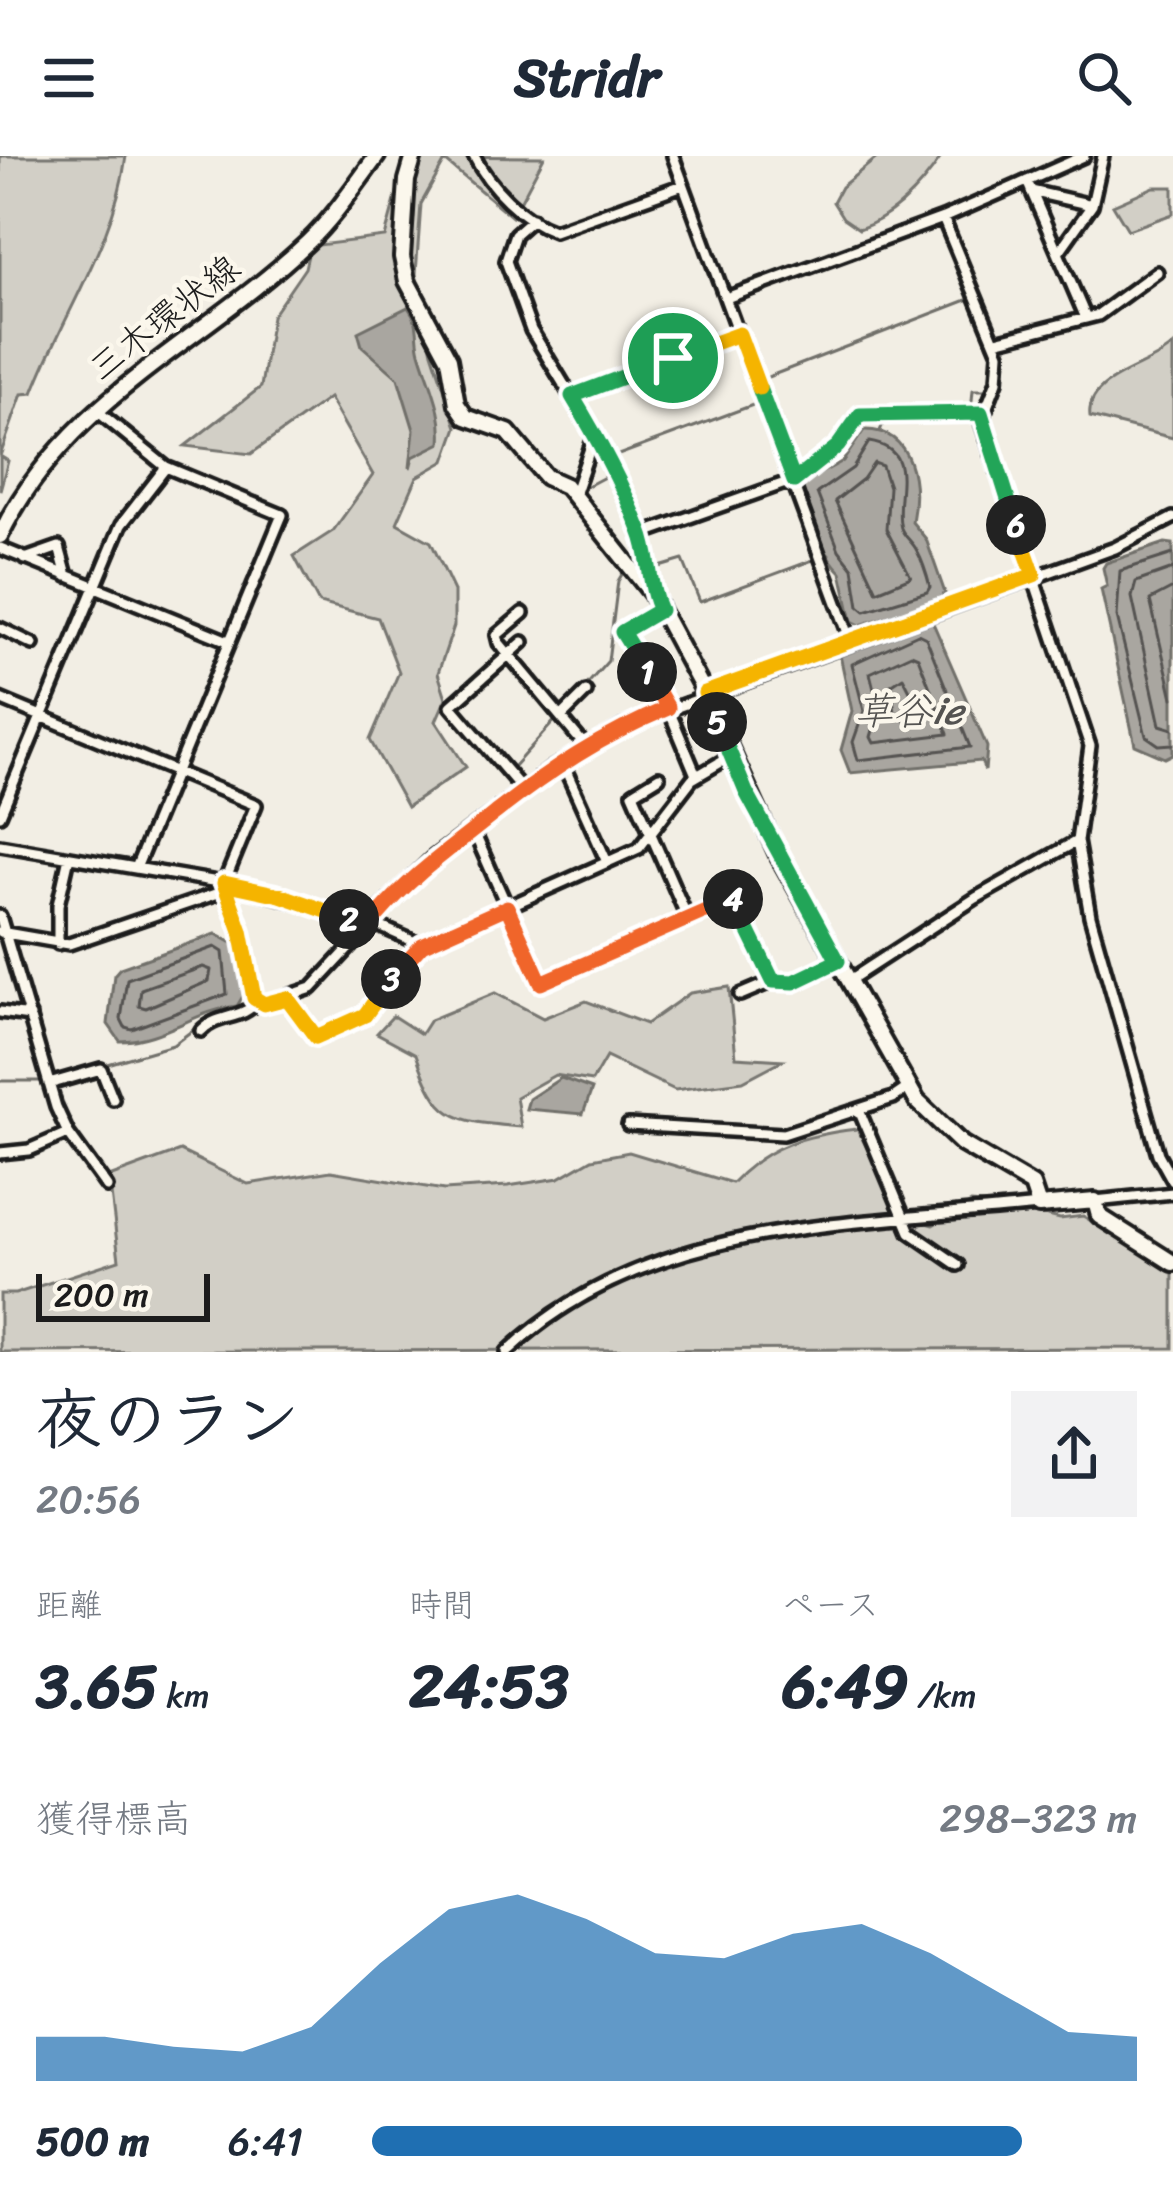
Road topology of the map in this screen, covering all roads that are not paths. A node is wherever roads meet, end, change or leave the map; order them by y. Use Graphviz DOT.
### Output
graph roads {
  1 [pos="377,156"];
  2 [pos="414,156"];
  3 [pos="474,156"];
  4 [pos="673,156"];
  5 [pos="1048,156"];
  6 [pos="1084,156"];
  7 [pos="1103,156"];
  8 [pos="1054,169"];
  9 [pos="683,185"];
  10 [pos="1029,186"];
  11 [pos="1092,205"];
  12 [pos="943,218"];
  13 [pos="532,219"];
  14 [pos="1058,253"];
  15 [pos="1157,272"];
  16 [pos="725,298"];
  17 [pos="1086,318"];
  18 [pos="739,334"];
  19 [pos="996,341"];
  20 [pos="572,396"];
  21 [pos="96,410"];
  22 [pos="981,413"];
  23 [pos="595,434"];
  24 [pos="166,466"];
  25 [pos="794,481"];
  26 [pos="574,495"];
  27 [pos="1173,518"];
  28 [pos="642,535"];
  29 [pos="0,536"];
  30 [pos="0,548"];
  31 [pos="25,559"];
  32 [pos="1034,575"];
  33 [pos="67,576"];
  34 [pos="94,587"];
  35 [pos="652,594"];
  36 [pos="660,610"];
  37 [pos="523,613"];
  38 [pos="0,628"];
  39 [pos="228,641"];
  40 [pos="851,641"];
  41 [pos="523,642"];
  42 [pos="33,644"];
  43 [pos="509,654"];
  44 [pos="586,692"];
  45 [pos="705,693"];
  46 [pos="0,699"];
  47 [pos="668,708"];
  48 [pos="40,714"];
  49 [pos="563,716"];
  50 [pos="586,747"];
  51 [pos="731,756"];
  52 [pos="562,762"];
  53 [pos="175,771"];
  54 [pos="696,776"];
  55 [pos="0,777"];
  56 [pos="659,777"];
  57 [pos="13,782"];
  58 [pos="522,789"];
  59 [pos="0,814"];
  60 [pos="473,830"];
  61 [pos="650,833"];
  62 [pos="1077,841"];
  63 [pos="0,845"];
  64 [pos="69,857"];
  65 [pos="607,862"];
  66 [pos="136,868"];
  67 [pos="225,886"];
  68 [pos="507,907"];
  69 [pos="0,916"];
  70 [pos="688,919"];
  71 [pos="368,922"];
  72 [pos="2,933"];
  73 [pos="58,944"];
  74 [pos="422,945"];
  75 [pos="838,961"];
  76 [pos="850,980"];
  77 [pos="773,981"];
  78 [pos="740,995"];
  79 [pos="287,998"];
  80 [pos="257,1001"];
  81 [pos="0,1012"];
  82 [pos="29,1016"];
  83 [pos="201,1031"];
  84 [pos="49,1084"];
  85 [pos="909,1087"];
  86 [pos="113,1099"];
  87 [pos="859,1110"];
  88 [pos="628,1125"];
  89 [pos="68,1132"];
  90 [pos="0,1153"];
  91 [pos="1173,1181"];
  92 [pos="106,1187"];
  93 [pos="1173,1192"];
  94 [pos="1096,1201"];
  95 [pos="1039,1206"];
  96 [pos="908,1220"];
  97 [pos="1173,1263"];
  98 [pos="958,1265"];
  99 [pos="508,1352"];
  1 -- 21 [label="main road, 三木環状線"];
  2 -- 26 [label="main road"];
  3 -- 13 [label="street"];
  4 -- 9 [label="street"];
  5 -- 8 [label="street"];
  6 -- 8 [label="street"];
  7 -- 11 [label="street"];
  8 -- 10 [label="street"];
  9 -- 13 [label="street"];
  9 -- 16 [label="street"];
  10 -- 11 [label="street"];
  10 -- 12 [label="street"];
  10 -- 14 [label="street"];
  11 -- 14 [label="street"];
  12 -- 16 [label="street"];
  12 -- 19 [label="street"];
  13 -- 20 [label="street"];
  14 -- 17 [label="street"];
  15 -- 17 [label="street"];
  16 -- 18 [label="street"];
  17 -- 19 [label="street"];
  18 -- 20 [label="street"];
  18 -- 25 [label="street"];
  19 -- 22 [label="street"];
  20 -- 23 [label="street"];
  21 -- 24 [label="street"];
  21 -- 29 [label="main road, 三木環状線"];
  22 -- 25 [label="street"];
  22 -- 32 [label="street"];
  23 -- 26 [label="street"];
  23 -- 28 [label="street"];
  24 -- 34 [label="street"];
  24 -- 39 [label="street"];
  25 -- 28 [label="street"];
  25 -- 40 [label="street"];
  26 -- 35 [label="main road"];
  27 -- 32 [label="street"];
  28 -- 35 [label="street"];
  30 -- 31 [label="street"];
  31 -- 33 [label="street"];
  31 -- 33 [label="street"];
  32 -- 40 [label="street"];
  32 -- 62 [label="street"];
  33 -- 34 [label="street"];
  34 -- 39 [label="street"];
  34 -- 48 [label="street"];
  35 -- 36 [label="main road"];
  36 -- 45 [label="main road"];
  36 -- 47 [label="street"];
  37 -- 43 [label="street"];
  38 -- 42 [label="street"];
  39 -- 53 [label="street"];
  40 -- 45 [label="street"];
  41 -- 43 [label="street"];
  43 -- 49 [label="street"];
  43 -- 58 [label="street"];
  44 -- 49 [label="street"];
  45 -- 47 [label="street"];
  45 -- 51 [label="main road"];
  46 -- 48 [label="street"];
  47 -- 50 [label="street"];
  47 -- 54 [label="street"];
  48 -- 53 [label="street"];
  48 -- 57 [label="street"];
  49 -- 50 [label="street"];
  50 -- 52 [label="street"];
  51 -- 54 [label="street"];
  51 -- 75 [label="main road"];
  52 -- 58 [label="street"];
  52 -- 65 [label="street"];
  53 -- 66 [label="street"];
  53 -- 67 [label="street"];
  54 -- 61 [label="street"];
  55 -- 57 [label="street"];
  56 -- 61 [label="street"];
  57 -- 59 [label="street"];
  58 -- 60 [label="street"];
  60 -- 68 [label="street"];
  60 -- 71 [label="street"];
  61 -- 65 [label="street"];
  61 -- 70 [label="street"];
  62 -- 76 [label="street"];
  62 -- 91 [label="street"];
  63 -- 64 [label="street"];
  64 -- 66 [label="street"];
  64 -- 73 [label="street"];
  65 -- 68 [label="street"];
  66 -- 67 [label="street"];
  67 -- 71 [label="street"];
  67 -- 73 [label="street"];
  67 -- 80 [label="street"];
  68 -- 70 [label="street"];
  68 -- 74 [label="street"];
  69 -- 72 [label="street"];
  70 -- 77 [label="street"];
  71 -- 74 [label="street"];
  71 -- 79 [label="street"];
  72 -- 73 [label="street"];
  72 -- 82 [label="street"];
  74 -- 79 [label="street"];
  75 -- 76 [label="main road"];
  75 -- 77 [label="street"];
  76 -- 85 [label="main road"];
  77 -- 78 [label="street"];
  79 -- 80 [label="street"];
  80 -- 83 [label="street"];
  81 -- 82 [label="street"];
  82 -- 84 [label="street"];
  84 -- 86 [label="street"];
  84 -- 89 [label="street"];
  85 -- 87 [label="street"];
  85 -- 95 [label="main road"];
  87 -- 88 [label="street"];
  87 -- 96 [label="street"];
  89 -- 90 [label="street"];
  89 -- 92 [label="street"];
  93 -- 94 [label="street"];
  94 -- 95 [label="main road"];
  94 -- 97 [label="main road"];
  95 -- 96 [label="street"];
  96 -- 98 [label="street"];
  96 -- 99 [label="street"];
}
